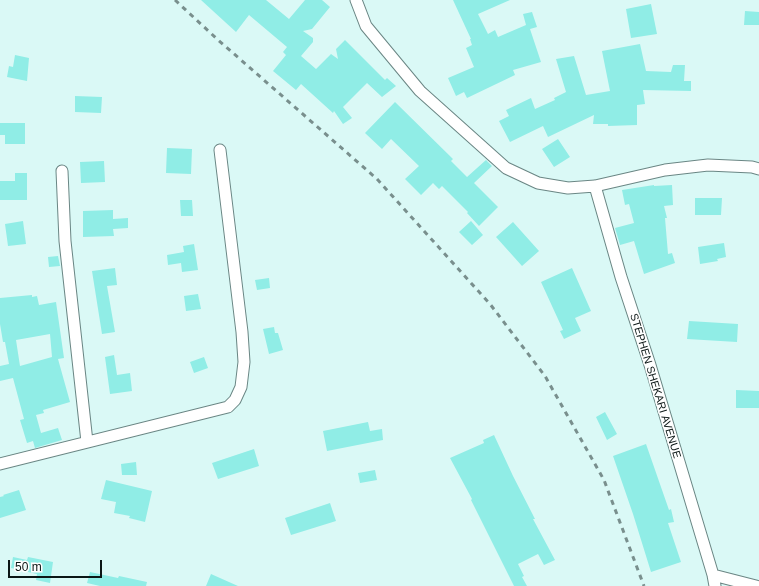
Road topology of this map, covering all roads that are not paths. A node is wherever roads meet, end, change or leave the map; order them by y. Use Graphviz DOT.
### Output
graph roads {
  1 [pos="356,0"];
  2 [pos="220,150"];
  3 [pos="759,169"];
  4 [pos="62,171"];
  5 [pos="595,186"];
  6 [pos="87,442"];
  7 [pos="0,464"];
  8 [pos="714,581"];
  9 [pos="756,586"];
  1 -- 5 [label="street"];
  2 -- 6 [label="street"];
  3 -- 5 [label="street"];
  4 -- 6 [label="street"];
  5 -- 8 [label="street, STEPHEN SHEKARI AVENUE"];
  6 -- 7 [label="street"];
  8 -- 9 [label="street"];
}
